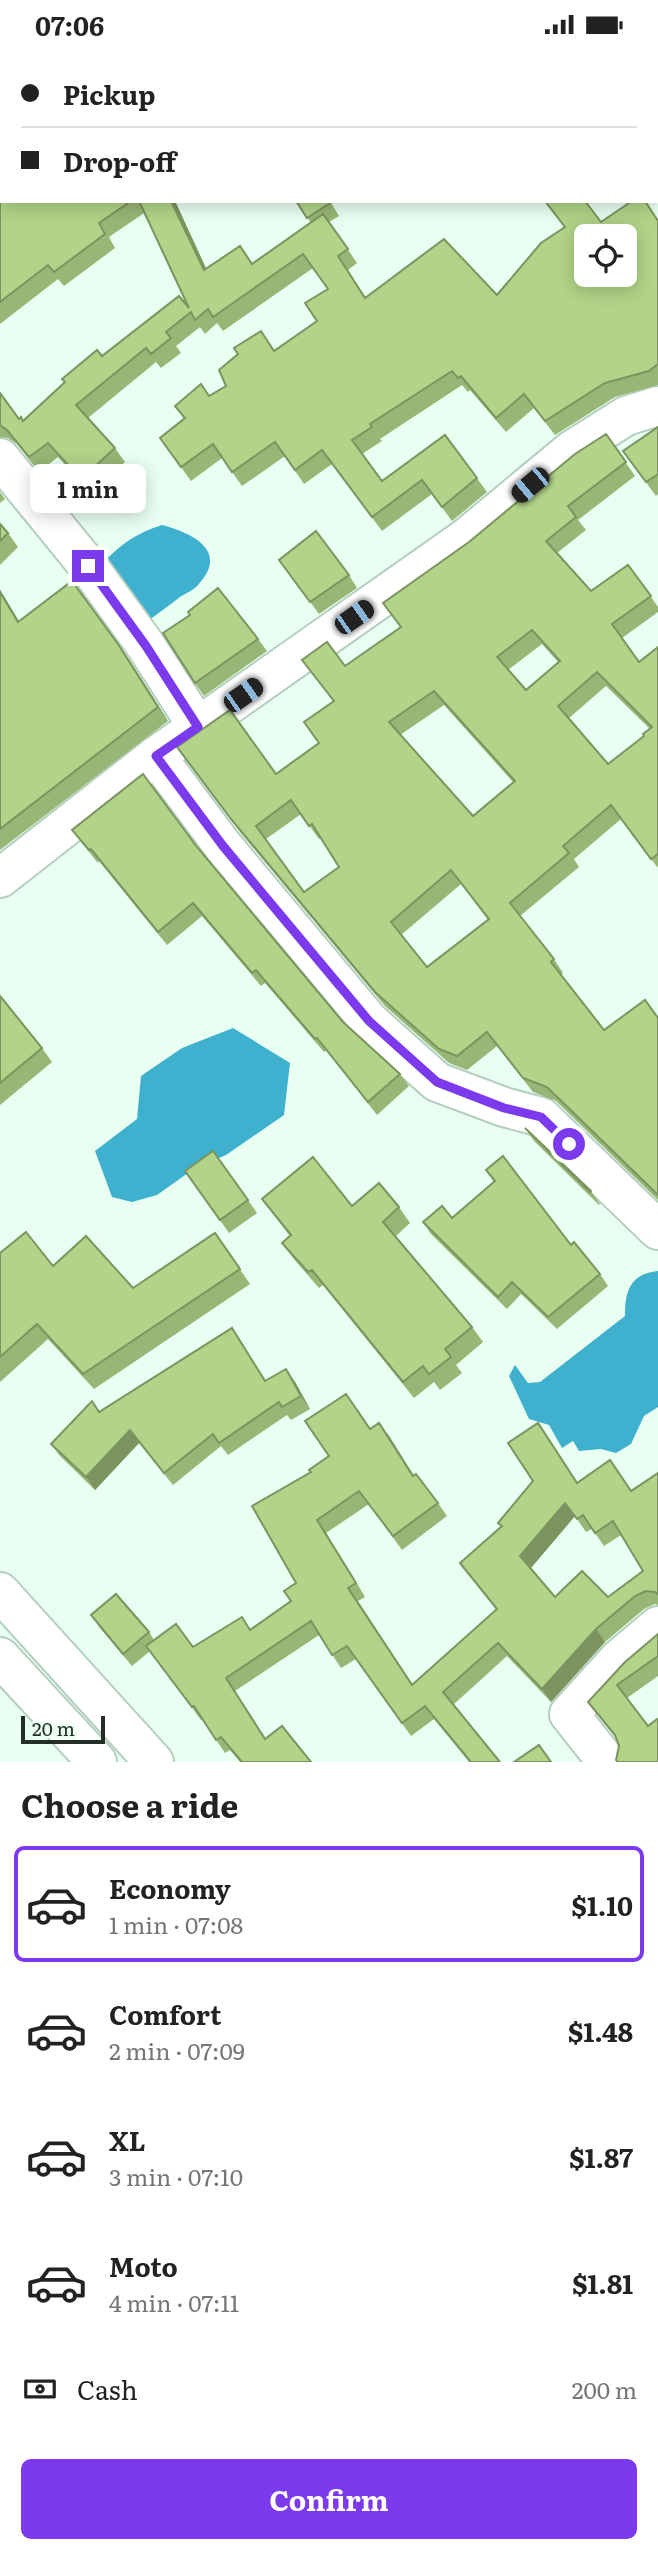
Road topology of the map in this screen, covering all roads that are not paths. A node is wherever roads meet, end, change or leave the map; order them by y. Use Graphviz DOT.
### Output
graph roads {
  1 [pos="658,406"];
  2 [pos="0,459"];
  3 [pos="198,727"];
  4 [pos="156,756"];
  5 [pos="0,878"];
  6 [pos="658,1230"];
  7 [pos="0,1592"];
  8 [pos="658,1626"];
  9 [pos="0,1657"];
  10 [pos="97,1762"];
  11 [pos="154,1762"];
  12 [pos="607,1762"];
  1 -- 3 [label="street"];
  2 -- 3 [label="street"];
  3 -- 4 [label="street"];
  4 -- 5 [label="street"];
  4 -- 6 [label="street"];
  7 -- 11 [label="street"];
  8 -- 12 [label="street"];
  9 -- 10 [label="street"];
}
